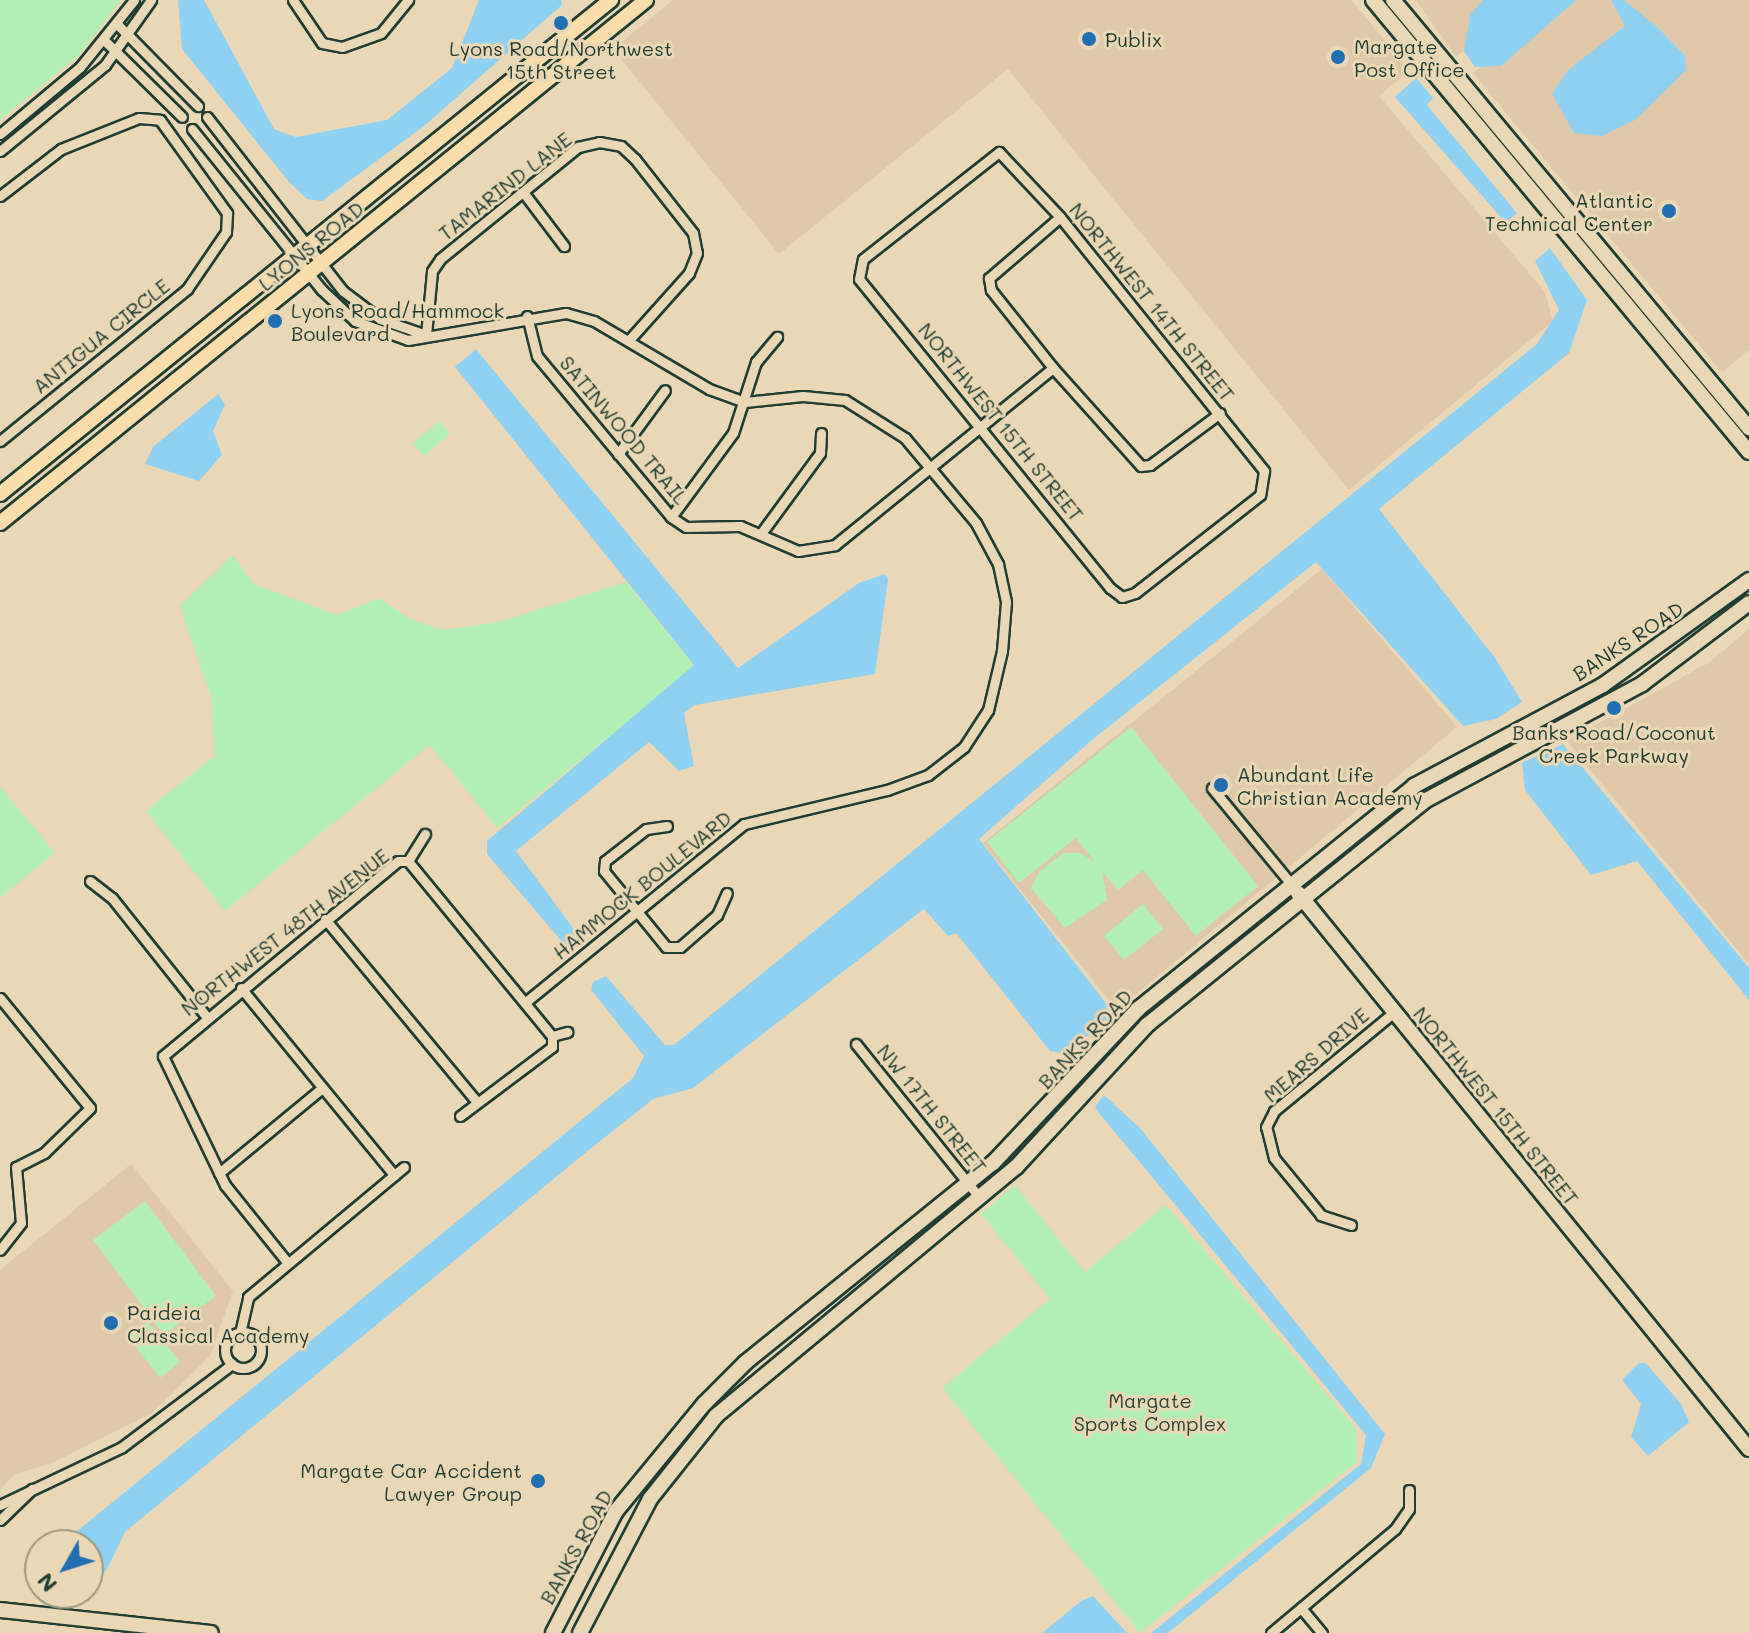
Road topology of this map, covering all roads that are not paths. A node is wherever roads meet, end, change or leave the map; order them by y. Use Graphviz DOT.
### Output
graph roads {
  1 [pos="134,0"];
  2 [pos="151,0"];
  3 [pos="293,0"];
  4 [pos="408,0"];
  5 [pos="646,0"];
  6 [pos="1373,0"];
  7 [pos="1393,0"];
  8 [pos="605,2"];
  9 [pos="616,24"];
  10 [pos="118,25"];
  11 [pos="130,34"];
  12 [pos="105,41"];
  13 [pos="117,51"];
  14 [pos="198,106"];
  15 [pos="182,117"];
  16 [pos="207,117"];
  17 [pos="192,129"];
  18 [pos="0,134"];
  19 [pos="0,151"];
  20 [pos="523,192"];
  21 [pos="0,196"];
  22 [pos="1060,217"];
  23 [pos="311,244"];
  24 [pos="564,246"];
  25 [pos="295,256"];
  26 [pos="322,262"];
  27 [pos="859,267"];
  28 [pos="310,273"];
  29 [pos="527,316"];
  30 [pos="426,335"];
  31 [pos="777,337"];
  32 [pos="630,339"];
  33 [pos="1053,368"];
  34 [pos="665,390"];
  35 [pos="745,402"];
  36 [pos="1220,413"];
  37 [pos="979,427"];
  38 [pos="1749,428"];
  39 [pos="821,433"];
  40 [pos="0,441"];
  41 [pos="1749,452"];
  42 [pos="618,454"];
  43 [pos="930,467"];
  44 [pos="0,494"];
  45 [pos="671,517"];
  46 [pos="0,523"];
  47 [pos="762,532"];
  48 [pos="1749,580"];
  49 [pos="1122,597"];
  50 [pos="1749,603"];
  51 [pos="1212,788"];
  52 [pos="667,826"];
  53 [pos="425,834"];
  54 [pos="408,861"];
  55 [pos="90,881"];
  56 [pos="1291,884"];
  57 [pos="727,893"];
  58 [pos="1302,898"];
  59 [pos="635,910"];
  60 [pos="325,919"];
  61 [pos="241,988"];
  62 [pos="0,998"];
  63 [pos="526,1002"];
  64 [pos="1394,1012"];
  65 [pos="206,1016"];
  66 [pos="567,1032"];
  67 [pos="552,1036"];
  68 [pos="856,1044"];
  69 [pos="322,1088"];
  70 [pos="477,1102"];
  71 [pos="460,1116"];
  72 [pos="404,1167"];
  73 [pos="219,1173"];
  74 [pos="394,1175"];
  75 [pos="968,1183"];
  76 [pos="979,1197"];
  77 [pos="1351,1225"];
  78 [pos="0,1250"];
  79 [pos="287,1262"];
  80 [pos="240,1333"];
  81 [pos="232,1364"];
  82 [pos="1749,1449"];
  83 [pos="32,1489"];
  84 [pos="1409,1490"];
  85 [pos="0,1505"];
  86 [pos="0,1520"];
  87 [pos="1301,1608"];
  88 [pos="0,1610"];
  89 [pos="211,1633"];
  90 [pos="553,1633"];
  91 [pos="580,1633"];
  92 [pos="1271,1633"];
  93 [pos="1322,1633"];
  1 -- 10 [label="street"];
  2 -- 11 [label="street"];
  3 -- 4 [label="street"];
  5 -- 9 [label="main road, LYONS ROAD"];
  6 -- 41 [label="street"];
  7 -- 38 [label="street"];
  8 -- 9 [label="street"];
  8 -- 23 [label="main road, LYONS ROAD"];
  9 -- 26 [label="main road, LYONS ROAD"];
  10 -- 11 [label="street"];
  10 -- 12 [label="street"];
  11 -- 13 [label="street"];
  11 -- 14 [label="street"];
  12 -- 13 [label="street"];
  12 -- 18 [label="street"];
  13 -- 15 [label="street"];
  13 -- 19 [label="street"];
  16 -- 23 [label="street"];
  17 -- 25 [label="street, HAMMOCK BOULEVARD"];
  20 -- 24 [label="street"];
  20 -- 30 [label="street, TAMARIND LANE"];
  20 -- 32 [label="street, TAMARIND LANE"];
  21 -- 40 [label="street, ANTIGUA CIRCLE"];
  22 -- 27 [label="street, NORTHWEST 14TH STREET"];
  22 -- 33 [label="street"];
  22 -- 36 [label="street, NORTHWEST 14TH STREET"];
  23 -- 25 [label="main road, LYONS ROAD"];
  23 -- 26 [label="street"];
  25 -- 28 [label="street, HAMMOCK BOULEVARD"];
  25 -- 44 [label="main road, LYONS ROAD"];
  26 -- 28 [label="main road, LYONS ROAD"];
  26 -- 30 [label="street"];
  27 -- 37 [label="street, NORTHWEST 15TH STREET"];
  28 -- 30 [label="street, HAMMOCK BOULEVARD"];
  28 -- 46 [label="main road, LYONS ROAD"];
  29 -- 30 [label="street, HAMMOCK BOULEVARD"];
  29 -- 32 [label="street, HAMMOCK BOULEVARD"];
  29 -- 42 [label="street, SATINWOOD TRAIL"];
  31 -- 35 [label="street"];
  32 -- 35 [label="street, HAMMOCK BOULEVARD"];
  33 -- 36 [label="street"];
  33 -- 37 [label="street"];
  34 -- 42 [label="street"];
  35 -- 43 [label="street, HAMMOCK BOULEVARD"];
  35 -- 45 [label="street"];
  36 -- 49 [label="street, NORTHWEST 14TH STREET"];
  37 -- 43 [label="street"];
  37 -- 49 [label="street, NORTHWEST 15TH STREET"];
  39 -- 47 [label="street"];
  42 -- 45 [label="street, SATINWOOD TRAIL"];
  43 -- 47 [label="street, SATINWOOD TRAIL"];
  43 -- 59 [label="street, HAMMOCK BOULEVARD"];
  45 -- 47 [label="street, SATINWOOD TRAIL"];
  48 -- 56 [label="street, BANKS ROAD"];
  50 -- 58 [label="street, BANKS ROAD"];
  51 -- 56 [label="street, NORTHWEST 15TH STREET"];
  52 -- 59 [label="street"];
  53 -- 54 [label="street, NORTHWEST 48TH AVENUE"];
  54 -- 60 [label="street, NORTHWEST 48TH AVENUE"];
  54 -- 63 [label="street"];
  55 -- 65 [label="street"];
  56 -- 58 [label="street, NORTHWEST 15TH STREET"];
  56 -- 75 [label="street, BANKS ROAD"];
  57 -- 59 [label="street"];
  58 -- 64 [label="street, NORTHWEST 15TH STREET"];
  58 -- 76 [label="street, BANKS ROAD"];
  59 -- 63 [label="street, HAMMOCK BOULEVARD"];
  60 -- 61 [label="street, NORTHWEST 48TH AVENUE"];
  60 -- 70 [label="street"];
  61 -- 65 [label="street, NORTHWEST 48TH AVENUE"];
  61 -- 69 [label="street"];
  62 -- 78 [label="street"];
  63 -- 67 [label="street"];
  64 -- 77 [label="street, MEARS DRIVE"];
  64 -- 82 [label="street, NORTHWEST 15TH STREET"];
  65 -- 73 [label="street, NORTHWEST 48TH AVENUE"];
  66 -- 67 [label="street"];
  67 -- 70 [label="street"];
  68 -- 75 [label="street, NW 17TH STREET"];
  69 -- 73 [label="street"];
  69 -- 74 [label="street"];
  70 -- 71 [label="street"];
  72 -- 74 [label="street"];
  73 -- 79 [label="street"];
  74 -- 79 [label="street"];
  75 -- 76 [label="street, NW 17TH STREET"];
  75 -- 90 [label="street, BANKS ROAD"];
  76 -- 91 [label="street, BANKS ROAD"];
  79 -- 80 [label="street"];
  80 -- 81 [label="street"];
  80 -- 81 [label="street"];
  81 -- 83 [label="street"];
  83 -- 85 [label="street"];
  83 -- 86 [label="street"];
  84 -- 87 [label="street"];
  87 -- 92 [label="street"];
  87 -- 93 [label="street"];
  88 -- 89 [label="street"];
}
